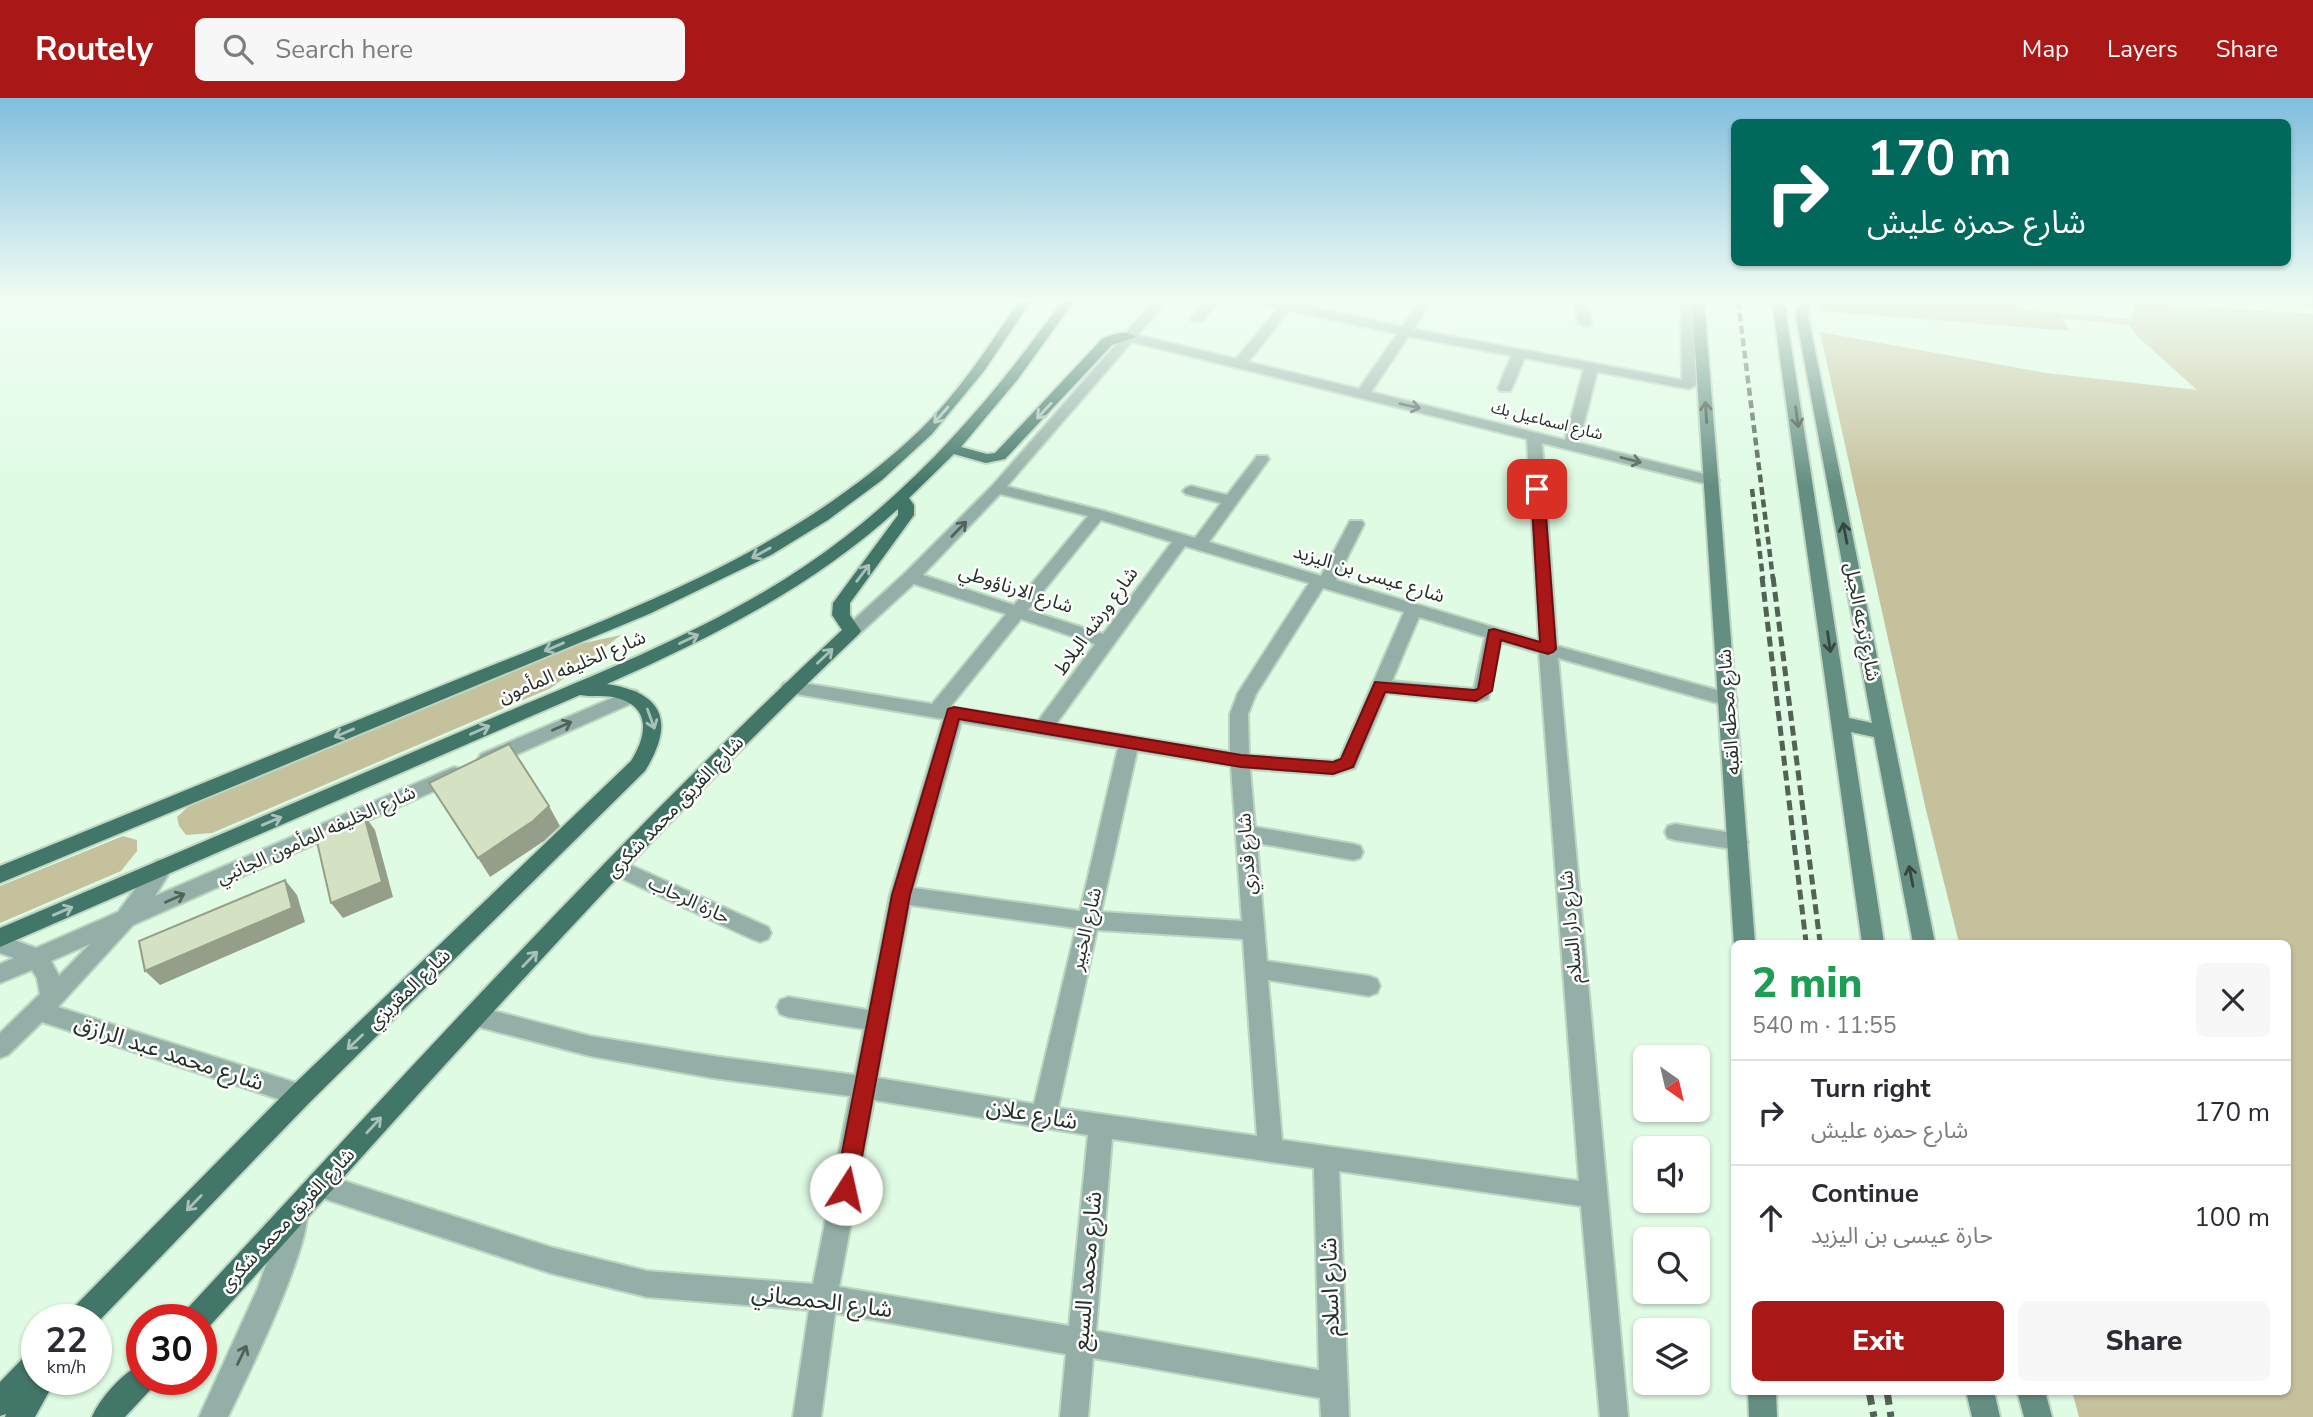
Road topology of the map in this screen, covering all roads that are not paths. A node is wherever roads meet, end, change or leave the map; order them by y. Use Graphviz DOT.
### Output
graph roads {
  1 [pos="981,363"];
  2 [pos="1024,363"];
  3 [pos="1088,363"];
  4 [pos="1107,363"];
  5 [pos="1239,363"];
  6 [pos="1385,363"];
  7 [pos="1515,363"];
  8 [pos="1563,363"];
  9 [pos="1688,363"];
  10 [pos="1702,363"];
  11 [pos="1788,363"];
  12 [pos="1811,363"];
  13 [pos="1591,368"];
  14 [pos="1790,374"];
  15 [pos="1814,376"];
  16 [pos="1505,388"];
  17 [pos="1362,395"];
  18 [pos="1534,436"];
  19 [pos="1571,445"];
  20 [pos="950,448"];
  21 [pos="1262,459"];
  22 [pos="1711,480"];
  23 [pos="997,489"];
  24 [pos="1191,491"];
  25 [pos="901,498"];
  26 [pos="1230,501"];
  27 [pos="1098,514"];
  28 [pos="1356,524"];
  29 [pos="1190,542"];
  30 [pos="911,577"];
  31 [pos="1323,582"];
  32 [pos="1414,609"];
  33 [pos="1017,612"];
  34 [pos="852,631"];
  35 [pos="1494,634"];
  36 [pos="1107,642"];
  37 [pos="1548,649"];
  38 [pos="1380,686"];
  39 [pos="790,687"];
  40 [pos="572,691"];
  41 [pos="631,696"];
  42 [pos="1728,700"];
  43 [pos="945,711"];
  44 [pos="1841,723"];
  45 [pos="1043,728"];
  46 [pos="1884,732"];
  47 [pos="1129,743"];
  48 [pos="1241,761"];
  49 [pos="1675,832"];
  50 [pos="1245,833"];
  51 [pos="1738,842"];
  52 [pos="1353,852"];
  53 [pos="163,867"];
  54 [pos="617,867"];
  55 [pos="0,875"];
  56 [pos="901,895"];
  57 [pos="128,918"];
  58 [pos="1088,921"];
  59 [pos="1252,931"];
  60 [pos="760,933"];
  61 [pos="0,938"];
  62 [pos="1744,940"];
  63 [pos="1873,940"];
  64 [pos="1923,940"];
  65 [pos="0,944"];
  66 [pos="36,958"];
  67 [pos="1255,969"];
  68 [pos="0,974"];
  69 [pos="1369,986"];
  70 [pos="46,1004"];
  71 [pos="788,1007"];
  72 [pos="475,1016"];
  73 [pos="876,1021"];
  74 [pos="0,1048"];
  75 [pos="863,1087"];
  76 [pos="300,1095"];
  77 [pos="1044,1115"];
  78 [pos="1101,1126"];
  79 [pos="1270,1148"];
  80 [pos="1326,1156"];
  81 [pos="319,1185"];
  82 [pos="1593,1195"];
  83 [pos="298,1208"];
  84 [pos="824,1298"];
  85 [pos="96,1304"];
  86 [pos="210,1304"];
  87 [pos="1081,1343"];
  88 [pos="21,1380"];
  89 [pos="1334,1386"];
  90 [pos="32,1395"];
  91 [pos="126,1395"];
  92 [pos="1762,1395"];
  93 [pos="1981,1395"];
  94 [pos="2032,1395"];
  95 [pos="0,1402"];
  96 [pos="19,1417"];
  97 [pos="106,1417"];
  98 [pos="213,1417"];
  99 [pos="807,1417"];
  100 [pos="1074,1417"];
  101 [pos="1335,1417"];
  102 [pos="1614,1417"];
  103 [pos="1763,1417"];
  104 [pos="1986,1417"];
  105 [pos="2038,1417"];
  1 -- 55 [label="main road, شارع الخليفه المأمون, one-way"];
  2 -- 20 [label="main road, شارع الخليفه المأمون"];
  3 -- 20 [label="main road, one-way"];
  4 -- 23 [label="street, شارع الفريق محمد شكرى"];
  5 -- 17 [label="street, شارع اسماعيل بك"];
  6 -- 17 [label="street"];
  7 -- 16 [label="street"];
  8 -- 13 [label="street"];
  9 -- 13 [label="street"];
  22 -- 10 [label="main road, شارع محطه القبه, one-way"];
  11 -- 14 [label="main road, شارع ترعه الجبل"];
  12 -- 15 [label="main road, شارع ترعه الجبل"];
  13 -- 19 [label="street"];
  14 -- 15 [label="main road"];
  14 -- 44 [label="main road, شارع ترعه الجبل, one-way"];
  46 -- 15 [label="main road, شارع ترعه الجبل, one-way"];
  17 -- 18 [label="street, شارع اسماعيل بك, one-way"];
  18 -- 19 [label="street, شارع اسماعيل بك"];
  18 -- 37 [label="street, شارع دار السلام"];
  19 -- 22 [label="street, شارع اسماعيل بك, one-way"];
  20 -- 25 [label="main road, شارع الخليفه المأمون"];
  21 -- 26 [label="street, شارع ورشه البلاط"];
  22 -- 42 [label="main road, شارع محطه القبه"];
  23 -- 27 [label="street, شارع عيسى بن اليزيد"];
  30 -- 23 [label="street, شارع الفريق محمد شكرى, one-way"];
  24 -- 26 [label="street"];
  34 -- 25 [label="main road, one-way"];
  40 -- 25 [label="main road, شارع الخليفه المأمون, one-way"];
  26 -- 29 [label="street, شارع ورشه البلاط"];
  27 -- 29 [label="street, شارع عيسى بن اليزيد"];
  27 -- 33 [label="street"];
  28 -- 31 [label="street, شارع قدري"];
  29 -- 31 [label="street, شارع عيسى بن اليزيد"];
  29 -- 36 [label="street, شارع ورشه البلاط"];
  30 -- 33 [label="street, شارع الارناؤوطي"];
  30 -- 34 [label="street, شارع الفريق محمد شكرى"];
  31 -- 32 [label="street, شارع عيسى بن اليزيد"];
  31 -- 48 [label="street, شارع قدري"];
  32 -- 35 [label="street, شارع عيسى بن اليزيد"];
  32 -- 38 [label="street"];
  33 -- 36 [label="street, شارع الارناؤوطي"];
  33 -- 43 [label="street"];
  39 -- 34 [label="main road, شارع الفريق محمد شكرى, one-way"];
  35 -- 37 [label="street, شارع عيسى بن اليزيد"];
  35 -- 38 [label="street"];
  36 -- 45 [label="street, شارع ورشه البلاط"];
  37 -- 42 [label="street, شارع عيسى بن اليزيد"];
  37 -- 82 [label="street, شارع دار السلام"];
  38 -- 48 [label="street"];
  39 -- 43 [label="street"];
  39 -- 54 [label="main road, شارع الفريق محمد شكرى"];
  40 -- 41 [label="main road"];
  53 -- 40 [label="main road, شارع الخليفه المأمون, one-way"];
  57 -- 41 [label="street, شارع الخليفه المأمون الجانبي, one-way"];
  41 -- 76 [label="main road, شارع المقريزي, one-way"];
  42 -- 51 [label="main road, شارع محطه القبه"];
  43 -- 45 [label="street"];
  43 -- 56 [label="street"];
  44 -- 46 [label="main road"];
  44 -- 63 [label="main road, شارع ترعه الجبل"];
  45 -- 47 [label="street"];
  64 -- 46 [label="main road, شارع ترعه الجبل, one-way"];
  47 -- 48 [label="street"];
  47 -- 58 [label="street, شارع الخبير"];
  48 -- 50 [label="street, شارع قدري"];
  49 -- 51 [label="street"];
  50 -- 52 [label="street"];
  50 -- 59 [label="street, شارع قدري"];
  51 -- 62 [label="main road, شارع محطه القبه"];
  53 -- 57 [label="street"];
  61 -- 53 [label="main road, شارع الخليفه المأمون, one-way"];
  54 -- 60 [label="street, حارة الرحاب"];
  72 -- 54 [label="main road, شارع الفريق محمد شكرى, one-way"];
  56 -- 58 [label="street"];
  56 -- 73 [label="street"];
  57 -- 66 [label="street, شارع الخليفه المأمون الجانبي"];
  57 -- 70 [label="street"];
  58 -- 59 [label="street"];
  58 -- 77 [label="street, شارع الخبير"];
  59 -- 67 [label="street, شارع قدري"];
  65 -- 66 [label="street"];
  66 -- 68 [label="street, شارع الخليفه المأمون الجانبي"];
  66 -- 70 [label="street"];
  67 -- 69 [label="street"];
  67 -- 79 [label="street, شارع قدري"];
  70 -- 74 [label="street"];
  70 -- 76 [label="street, شارع محمد عبد الرازق"];
  71 -- 73 [label="street"];
  72 -- 75 [label="street, شارع علان"];
  81 -- 72 [label="main road, شارع الفريق محمد شكرى, one-way"];
  73 -- 75 [label="street"];
  75 -- 77 [label="street, شارع علان"];
  75 -- 84 [label="street"];
  76 -- 85 [label="main road, شارع المقريزي, one-way"];
  77 -- 78 [label="street, شارع علان"];
  78 -- 79 [label="street, شارع علان"];
  78 -- 87 [label="street, شارع محمد السبع"];
  79 -- 80 [label="street, شارع علان"];
  80 -- 82 [label="street, شارع علان"];
  80 -- 89 [label="street, شارع اسلام"];
  81 -- 83 [label="main road, شارع الفريق محمد شكرى"];
  81 -- 84 [label="street, شارع الحمصاني"];
  82 -- 102 [label="street, شارع دار السلام"];
  83 -- 86 [label="main road, شارع الفريق محمد شكرى"];
  98 -- 83 [label="street, one-way"];
  84 -- 87 [label="street, شارع الحمصاني"];
  84 -- 99 [label="street"];
  87 -- 89 [label="street, شارع الحمصاني"];
  87 -- 100 [label="street, شارع محمد السبع"];
  88 -- 95 [label="main road"];
  89 -- 101 [label="street, شارع اسلام"];
  90 -- 96 [label="main road"];
  91 -- 97 [label="main road"];
  92 -- 103 [label="main road"];
  93 -- 104 [label="main road"];
  94 -- 105 [label="main road"];
}
